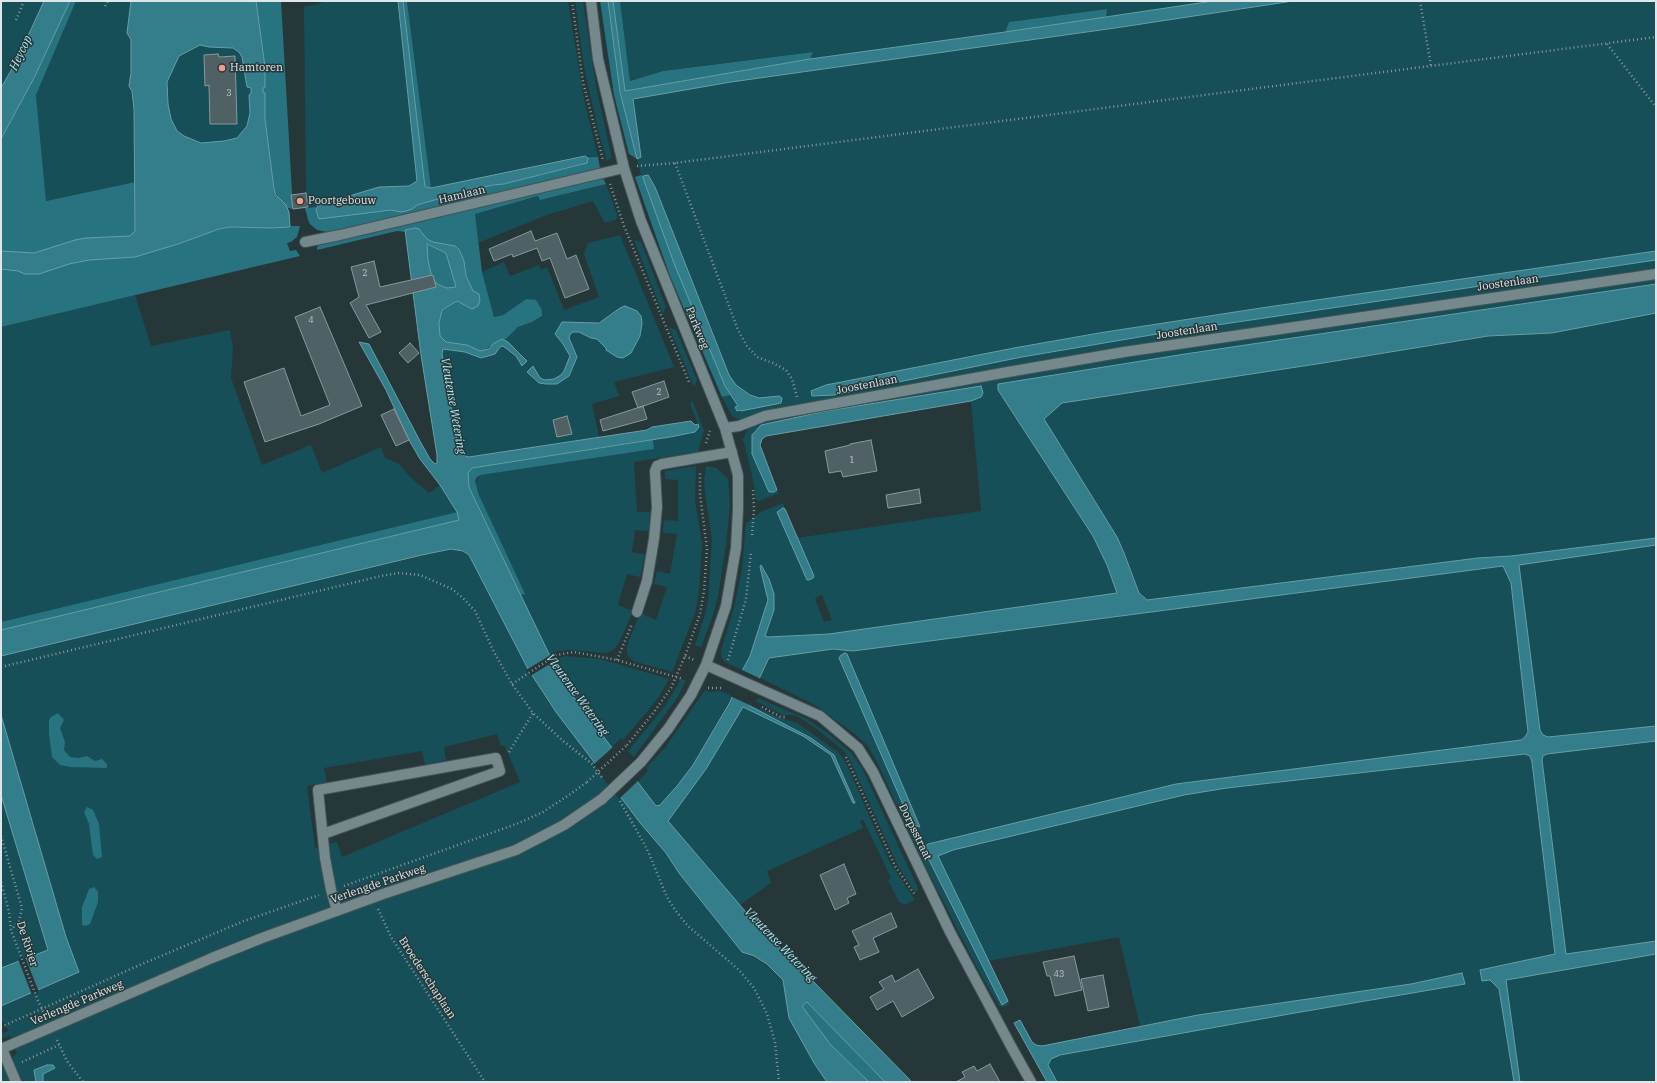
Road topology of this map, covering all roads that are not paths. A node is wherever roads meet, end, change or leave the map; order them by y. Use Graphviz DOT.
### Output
graph roads {
  1 [pos="591,1"];
  2 [pos="624,168"];
  3 [pos="304,242"];
  4 [pos="1656,274"];
  5 [pos="725,428"];
  6 [pos="732,452"];
  7 [pos="637,612"];
  8 [pos="706,666"];
  9 [pos="323,834"];
  10 [pos="337,911"];
  11 [pos="1,1049"];
  12 [pos="16,1082"];
  13 [pos="1031,1082"];
  1 -- 2 [label="street, Parkweg"];
  2 -- 3 [label="street, Hamlaan"];
  2 -- 5 [label="street, Parkweg"];
  4 -- 5 [label="street, Joostenlaan"];
  5 -- 6 [label="street, Parkweg"];
  6 -- 7 [label="street"];
  6 -- 8 [label="street, Parkweg"];
  8 -- 10 [label="street, Verlengde Parkweg, bridge"];
  8 -- 13 [label="street, Dorpsstraat"];
  9 -- 9 [label="street"];
  9 -- 10 [label="street"];
  10 -- 11 [label="street, Verlengde Parkweg"];
  11 -- 12 [label="street"];
}
